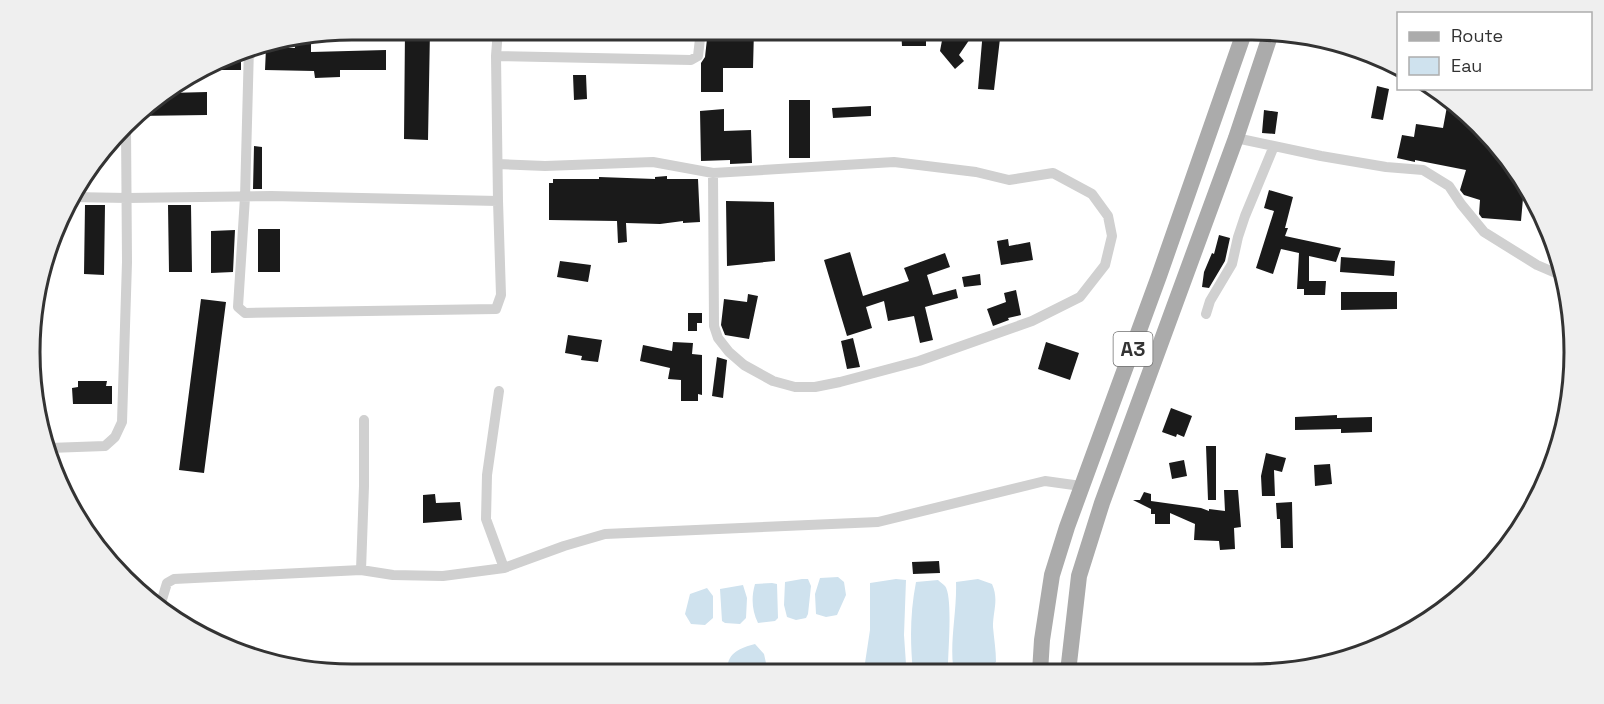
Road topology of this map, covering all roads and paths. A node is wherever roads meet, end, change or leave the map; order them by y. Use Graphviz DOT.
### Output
graph roads {
  1 [pos="497,40"];
  2 [pos="700,40"];
  3 [pos="1241,40"];
  4 [pos="1268,41"];
  5 [pos="496,56"];
  6 [pos="249,58"];
  7 [pos="126,138"];
  8 [pos="1236,138"];
  9 [pos="1274,146"];
  10 [pos="498,164"];
  11 [pos="713,173"];
  12 [pos="81,197"];
  13 [pos="244,197"];
  14 [pos="127,198"];
  15 [pos="498,201"];
  16 [pos="1553,272"];
  17 [pos="1206,314"];
  18 [pos="499,391"];
  19 [pos="364,420"];
  20 [pos="56,448"];
  21 [pos="1081,486"];
  22 [pos="504,568"];
  23 [pos="361,570"];
  24 [pos="162,599"];
  25 [pos="1040,664"];
  26 [pos="1069,664"];
  1 -- 5 [label="street"];
  2 -- 5 [label="street"];
  3 -- 21 [label="main road, A3"];
  4 -- 8 [label="main road, A3"];
  5 -- 10 [label="street"];
  6 -- 13 [label="street"];
  7 -- 14 [label="street"];
  8 -- 9 [label="street"];
  8 -- 26 [label="main road, A3"];
  9 -- 16 [label="street"];
  9 -- 17 [label="street"];
  10 -- 11 [label="street"];
  10 -- 15 [label="street"];
  11 -- 11 [label="street"];
  12 -- 14 [label="street"];
  13 -- 14 [label="street"];
  13 -- 15 [label="street"];
  13 -- 15 [label="street"];
  14 -- 20 [label="street"];
  18 -- 22 [label="street"];
  19 -- 23 [label="street"];
  21 -- 22 [label="street"];
  21 -- 25 [label="main road, A3"];
  22 -- 23 [label="street"];
  23 -- 24 [label="street"];
}
